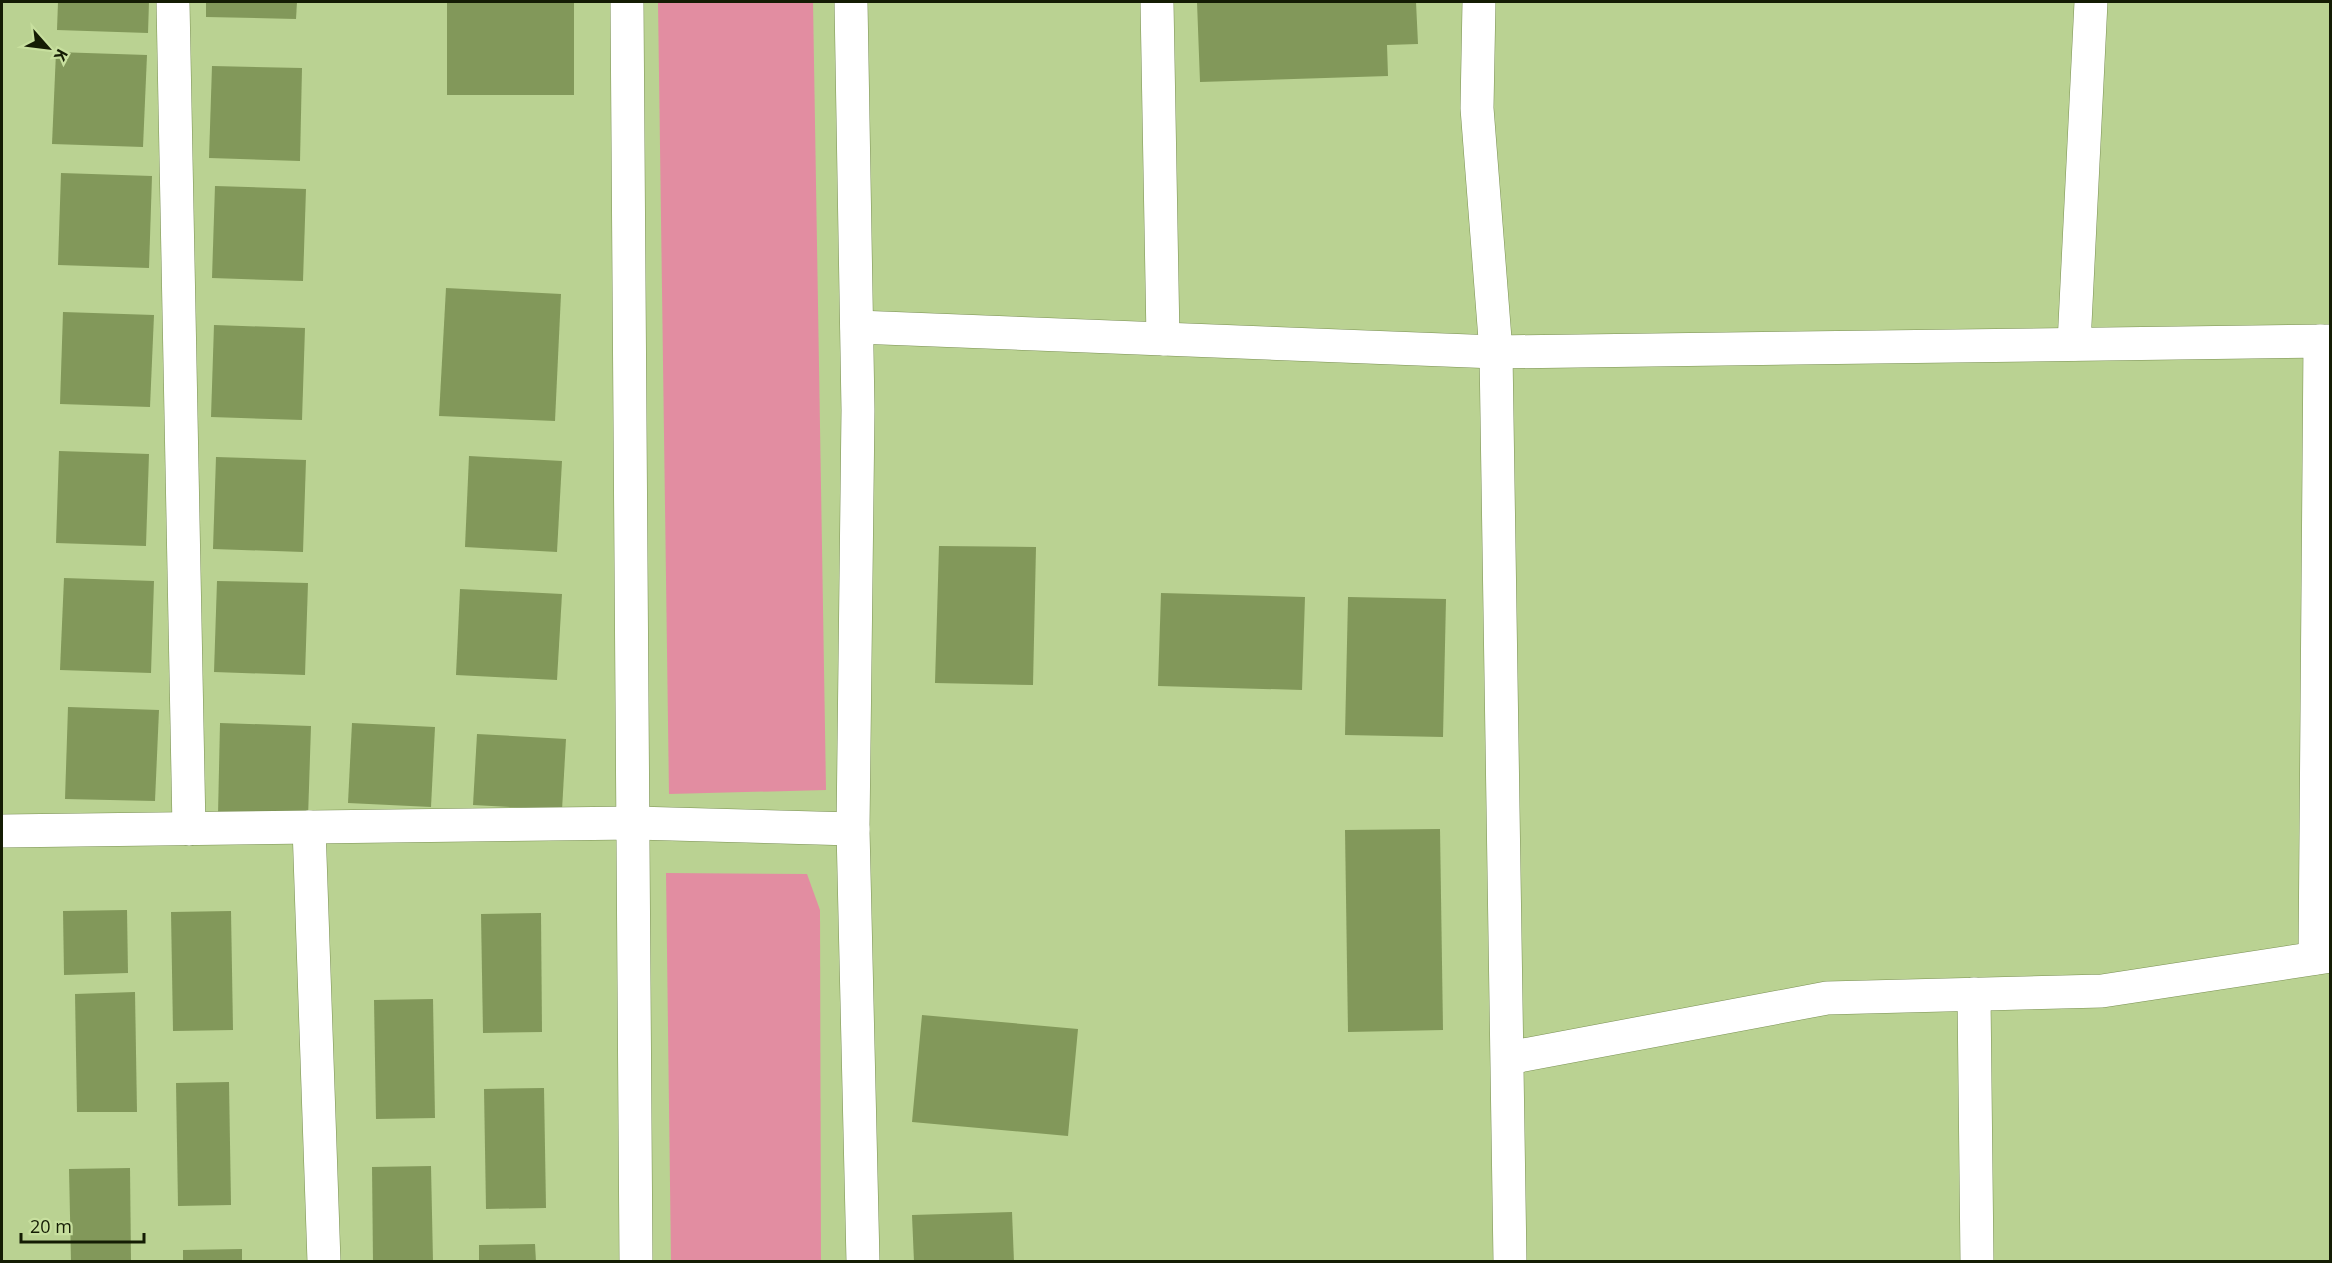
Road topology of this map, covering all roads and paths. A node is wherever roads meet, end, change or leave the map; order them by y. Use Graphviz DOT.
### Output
graph roads {
  1 [pos="173,2"];
  2 [pos="627,2"];
  3 [pos="851,2"];
  4 [pos="1156,2"];
  5 [pos="1479,2"];
  6 [pos="2091,2"];
  7 [pos="857,327"];
  8 [pos="1162,339"];
  9 [pos="2325,341"];
  10 [pos="2074,344"];
  11 [pos="1496,352"];
  12 [pos="635,823"];
  13 [pos="309,827"];
  14 [pos="189,829"];
  15 [pos="853,829"];
  16 [pos="2,831"];
  17 [pos="2323,957"];
  18 [pos="1974,994"];
  19 [pos="1508,1058"];
  20 [pos="324,1262"];
  21 [pos="636,1262"];
  22 [pos="863,1262"];
  23 [pos="1510,1262"];
  24 [pos="1977,1262"];
  1 -- 14 [label="street"];
  2 -- 12 [label="street"];
  3 -- 7 [label="street"];
  4 -- 8 [label="street"];
  5 -- 11 [label="street"];
  6 -- 10 [label="street"];
  7 -- 8 [label="street"];
  7 -- 15 [label="street"];
  8 -- 11 [label="street"];
  9 -- 10 [label="street"];
  9 -- 17 [label="street"];
  10 -- 11 [label="street"];
  11 -- 19 [label="street"];
  12 -- 13 [label="street"];
  12 -- 15 [label="street"];
  12 -- 21 [label="street"];
  13 -- 14 [label="street"];
  13 -- 20 [label="street"];
  14 -- 16 [label="street"];
  15 -- 22 [label="street"];
  17 -- 18 [label="street"];
  18 -- 19 [label="street"];
  18 -- 24 [label="street"];
  19 -- 23 [label="street"];
}
